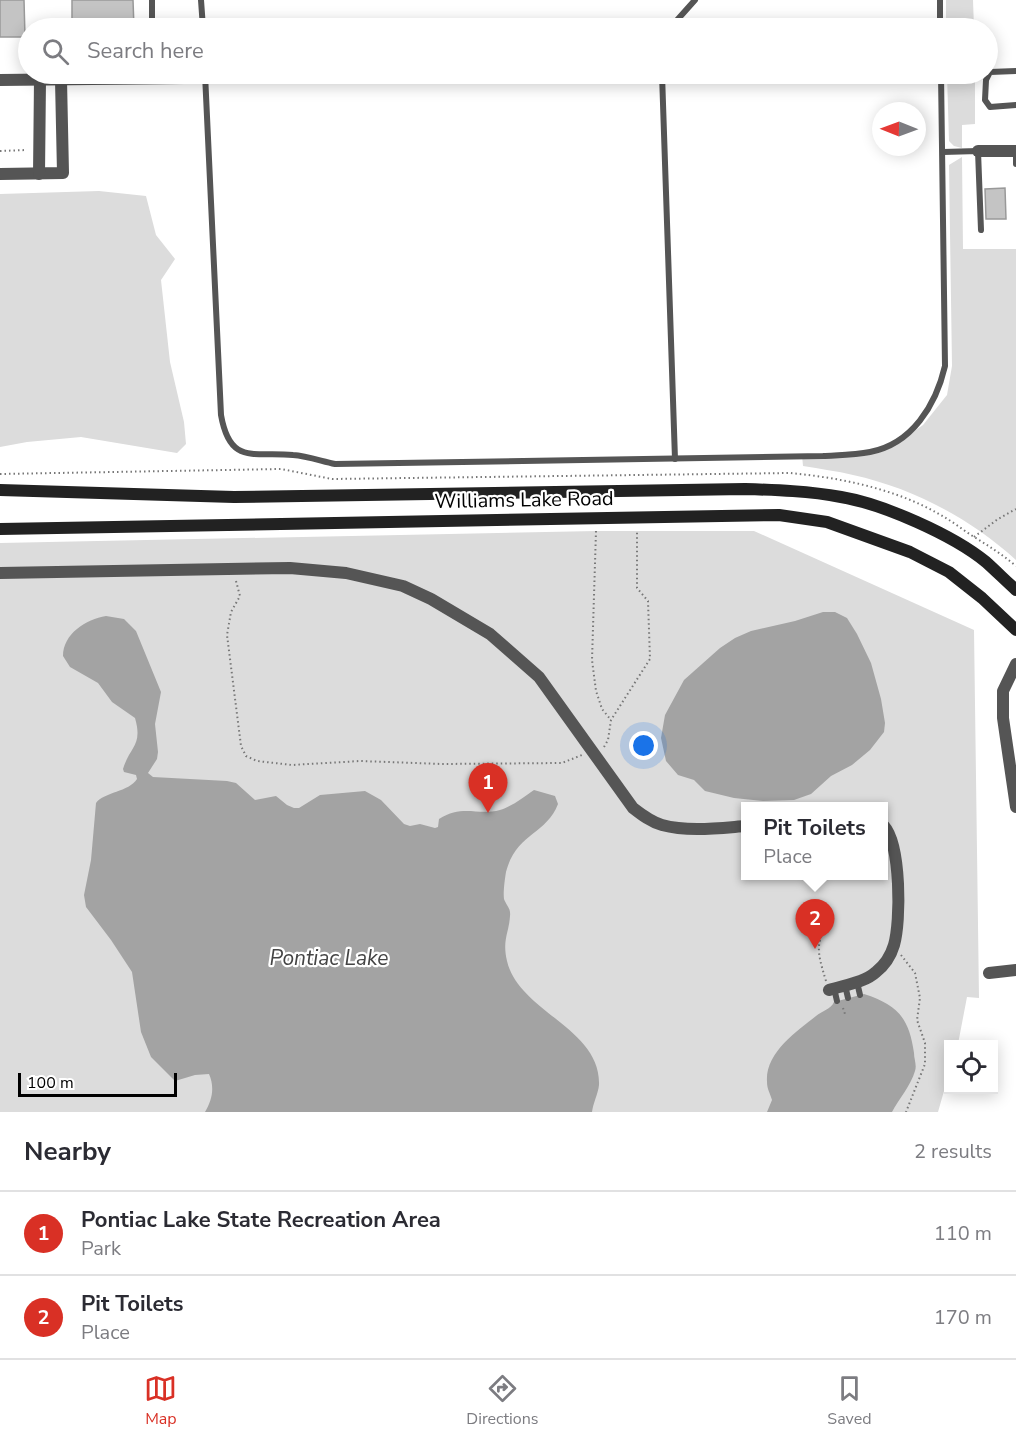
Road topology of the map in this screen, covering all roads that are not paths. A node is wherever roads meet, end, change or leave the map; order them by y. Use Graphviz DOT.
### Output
graph roads {
  1 [pos="152,0"];
  2 [pos="201,0"];
  3 [pos="695,0"];
  4 [pos="940,0"];
  5 [pos="152,18"];
  6 [pos="202,18"];
  7 [pos="679,18"];
  8 [pos="940,18"];
  9 [pos="1016,71"];
  10 [pos="998,72"];
  11 [pos="0,80"];
  12 [pos="18,80"];
  13 [pos="40,84"];
  14 [pos="61,84"];
  15 [pos="205,84"];
  16 [pos="662,84"];
  17 [pos="941,84"];
  18 [pos="986,84"];
  19 [pos="1016,105"];
  20 [pos="62,122"];
  21 [pos="40,123"];
  22 [pos="978,151"];
  23 [pos="1016,151"];
  24 [pos="943,152"];
  25 [pos="1016,165"];
  26 [pos="0,174"];
  27 [pos="39,174"];
  28 [pos="981,230"];
  29 [pos="675,459"];
  30 [pos="0,490"];
  31 [pos="0,528"];
  32 [pos="0,573"];
  33 [pos="1016,590"];
  34 [pos="1016,630"];
  35 [pos="1016,664"];
  36 [pos="1016,807"];
  37 [pos="741,826"];
  38 [pos="888,833"];
  39 [pos="1016,970"];
  40 [pos="989,973"];
  41 [pos="841,986"];
  42 [pos="860,995"];
  43 [pos="848,998"];
  44 [pos="837,1001"];
  1 -- 5 [label="lane"];
  2 -- 6 [label="lane"];
  3 -- 7 [label="lane"];
  4 -- 8 [label="lane"];
  9 -- 10 [label="lane"];
  11 -- 12 [label="street"];
  13 -- 21 [label="street"];
  14 -- 20 [label="street"];
  15 -- 29 [label="lane"];
  16 -- 29 [label="lane"];
  17 -- 24 [label="lane"];
  18 -- 19 [label="lane"];
  20 -- 21 [label="street"];
  20 -- 27 [label="street"];
  21 -- 27 [label="street"];
  22 -- 23 [label="street"];
  22 -- 24 [label="lane"];
  22 -- 28 [label="lane"];
  23 -- 25 [label="lane"];
  24 -- 29 [label="lane"];
  26 -- 27 [label="street"];
  30 -- 33 [label="main road, Williams Lake Road"];
  31 -- 34 [label="main road, Williams Lake Road"];
  32 -- 37 [label="street"];
  35 -- 36 [label="street"];
  38 -- 41 [label="street"];
  39 -- 40 [label="street"];
  41 -- 42 [label="lane"];
  41 -- 43 [label="lane"];
  41 -- 44 [label="lane"];
}
